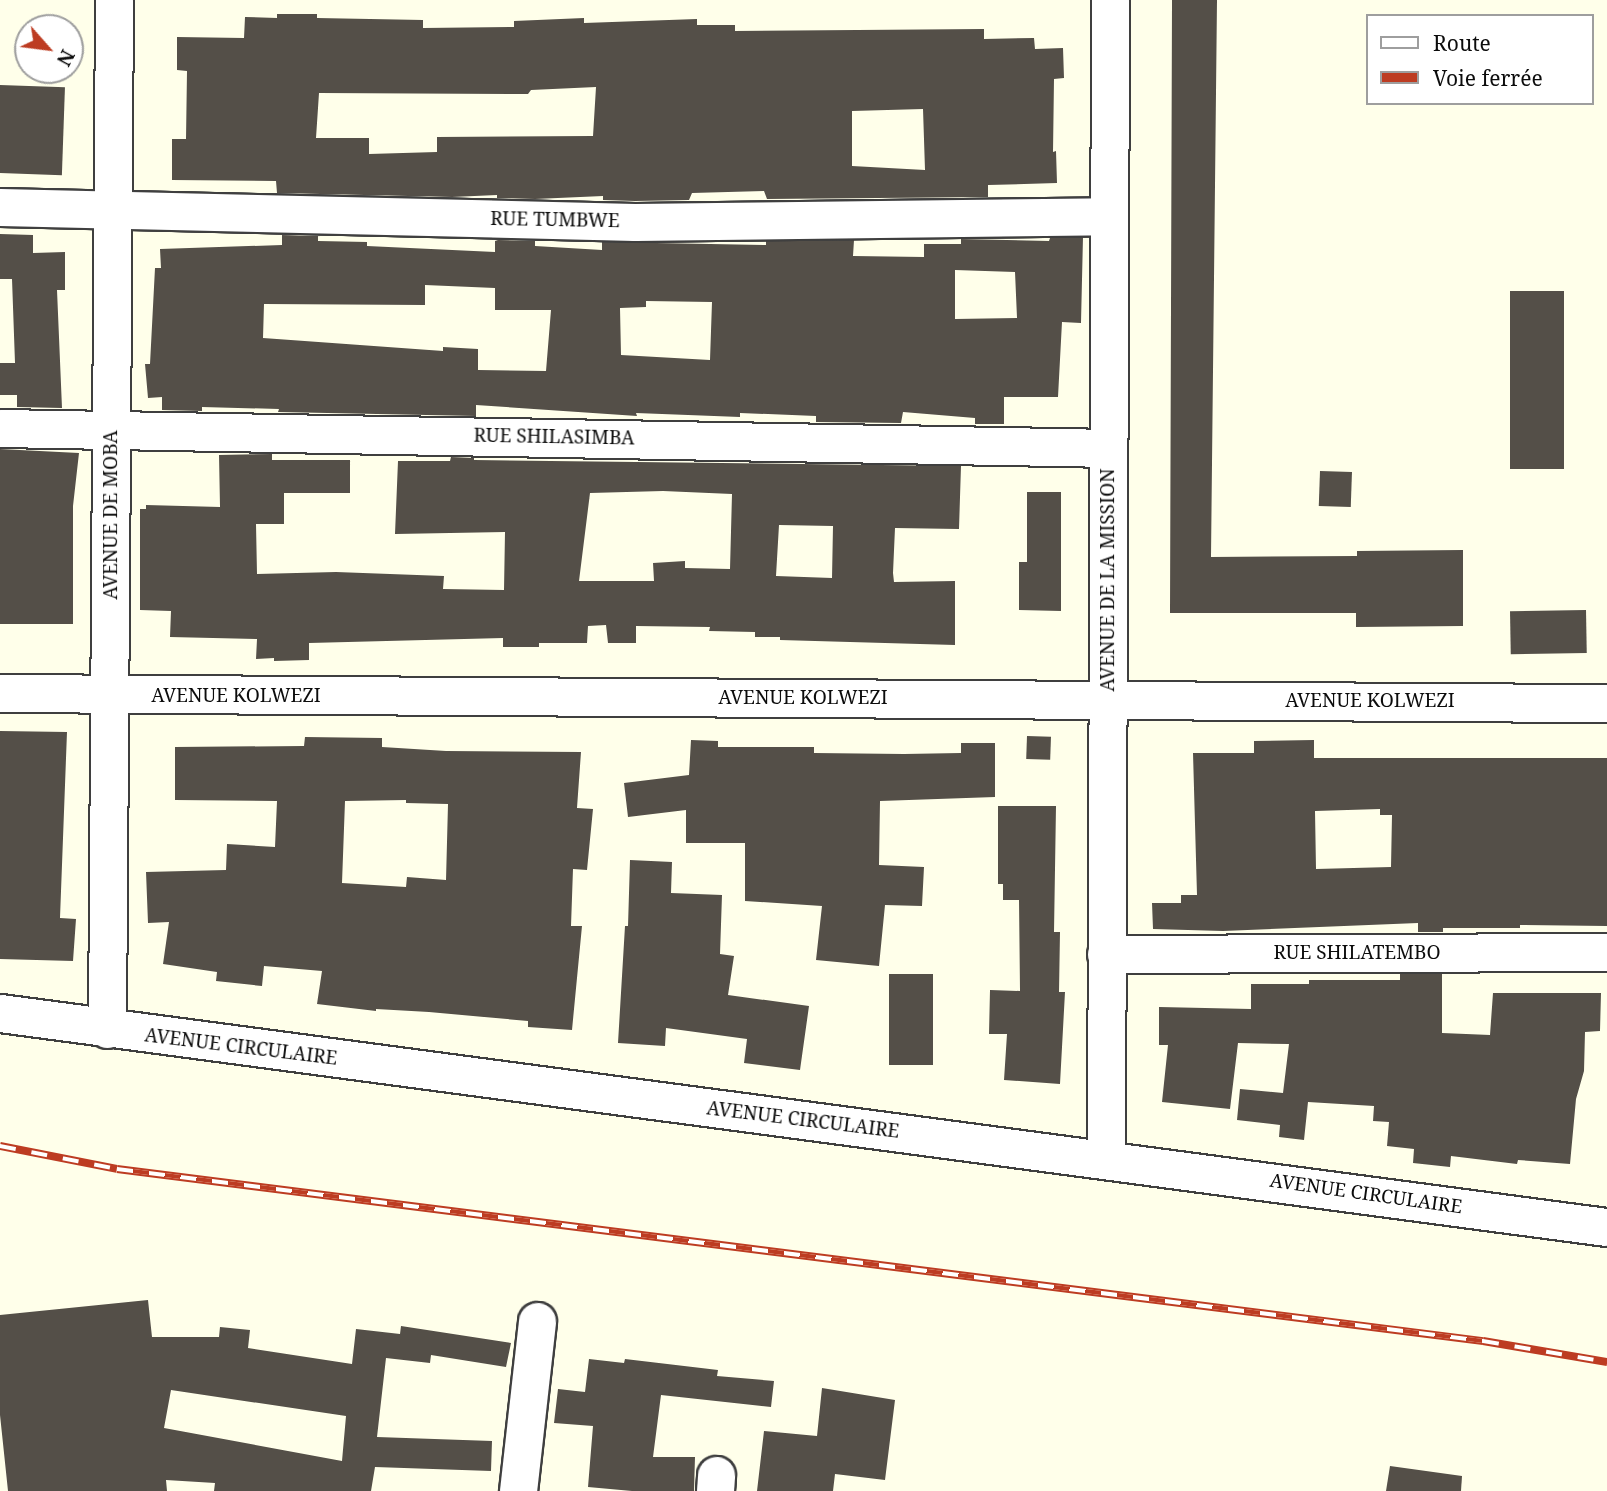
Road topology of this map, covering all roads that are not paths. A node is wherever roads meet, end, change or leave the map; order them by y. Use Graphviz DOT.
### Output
graph roads {
  1 [pos="114,0"];
  2 [pos="1110,0"];
  3 [pos="0,207"];
  4 [pos="113,209"];
  5 [pos="1109,216"];
  6 [pos="0,428"];
  7 [pos="111,429"];
  8 [pos="1108,448"];
  9 [pos="0,693"];
  10 [pos="110,695"];
  11 [pos="1107,699"];
  12 [pos="1607,703"];
  13 [pos="1607,952"];
  14 [pos="1106,954"];
  15 [pos="0,1013"];
  16 [pos="107,1029"];
  17 [pos="1106,1159"];
  18 [pos="1607,1227"];
  19 [pos="537,1321"];
  20 [pos="518,1491"];
  1 -- 4 [label="street, AVENUE DE MOBA"];
  2 -- 5 [label="street, AVENUE DE LA MISSION"];
  3 -- 4 [label="street, RUE TUMBWE"];
  4 -- 5 [label="street, RUE TUMBWE"];
  4 -- 7 [label="street, AVENUE DE MOBA"];
  5 -- 8 [label="street, AVENUE DE LA MISSION"];
  6 -- 7 [label="street, RUE SHILASIMBA"];
  7 -- 8 [label="street, RUE SHILASIMBA"];
  7 -- 10 [label="street, AVENUE DE MOBA"];
  8 -- 11 [label="street, AVENUE DE LA MISSION"];
  9 -- 10 [label="street, AVENUE KOLWEZI"];
  10 -- 11 [label="street, AVENUE KOLWEZI"];
  10 -- 16 [label="street, AVENUE DE MOBA"];
  11 -- 12 [label="street, AVENUE KOLWEZI"];
  11 -- 14 [label="street, AVENUE DE LA MISSION"];
  13 -- 14 [label="street, RUE SHILATEMBO"];
  14 -- 17 [label="street, AVENUE DE LA MISSION"];
  15 -- 16 [label="street, AVENUE CIRCULAIRE"];
  16 -- 17 [label="street, AVENUE CIRCULAIRE"];
  17 -- 18 [label="street, AVENUE CIRCULAIRE"];
  19 -- 20 [label="street"];
}
